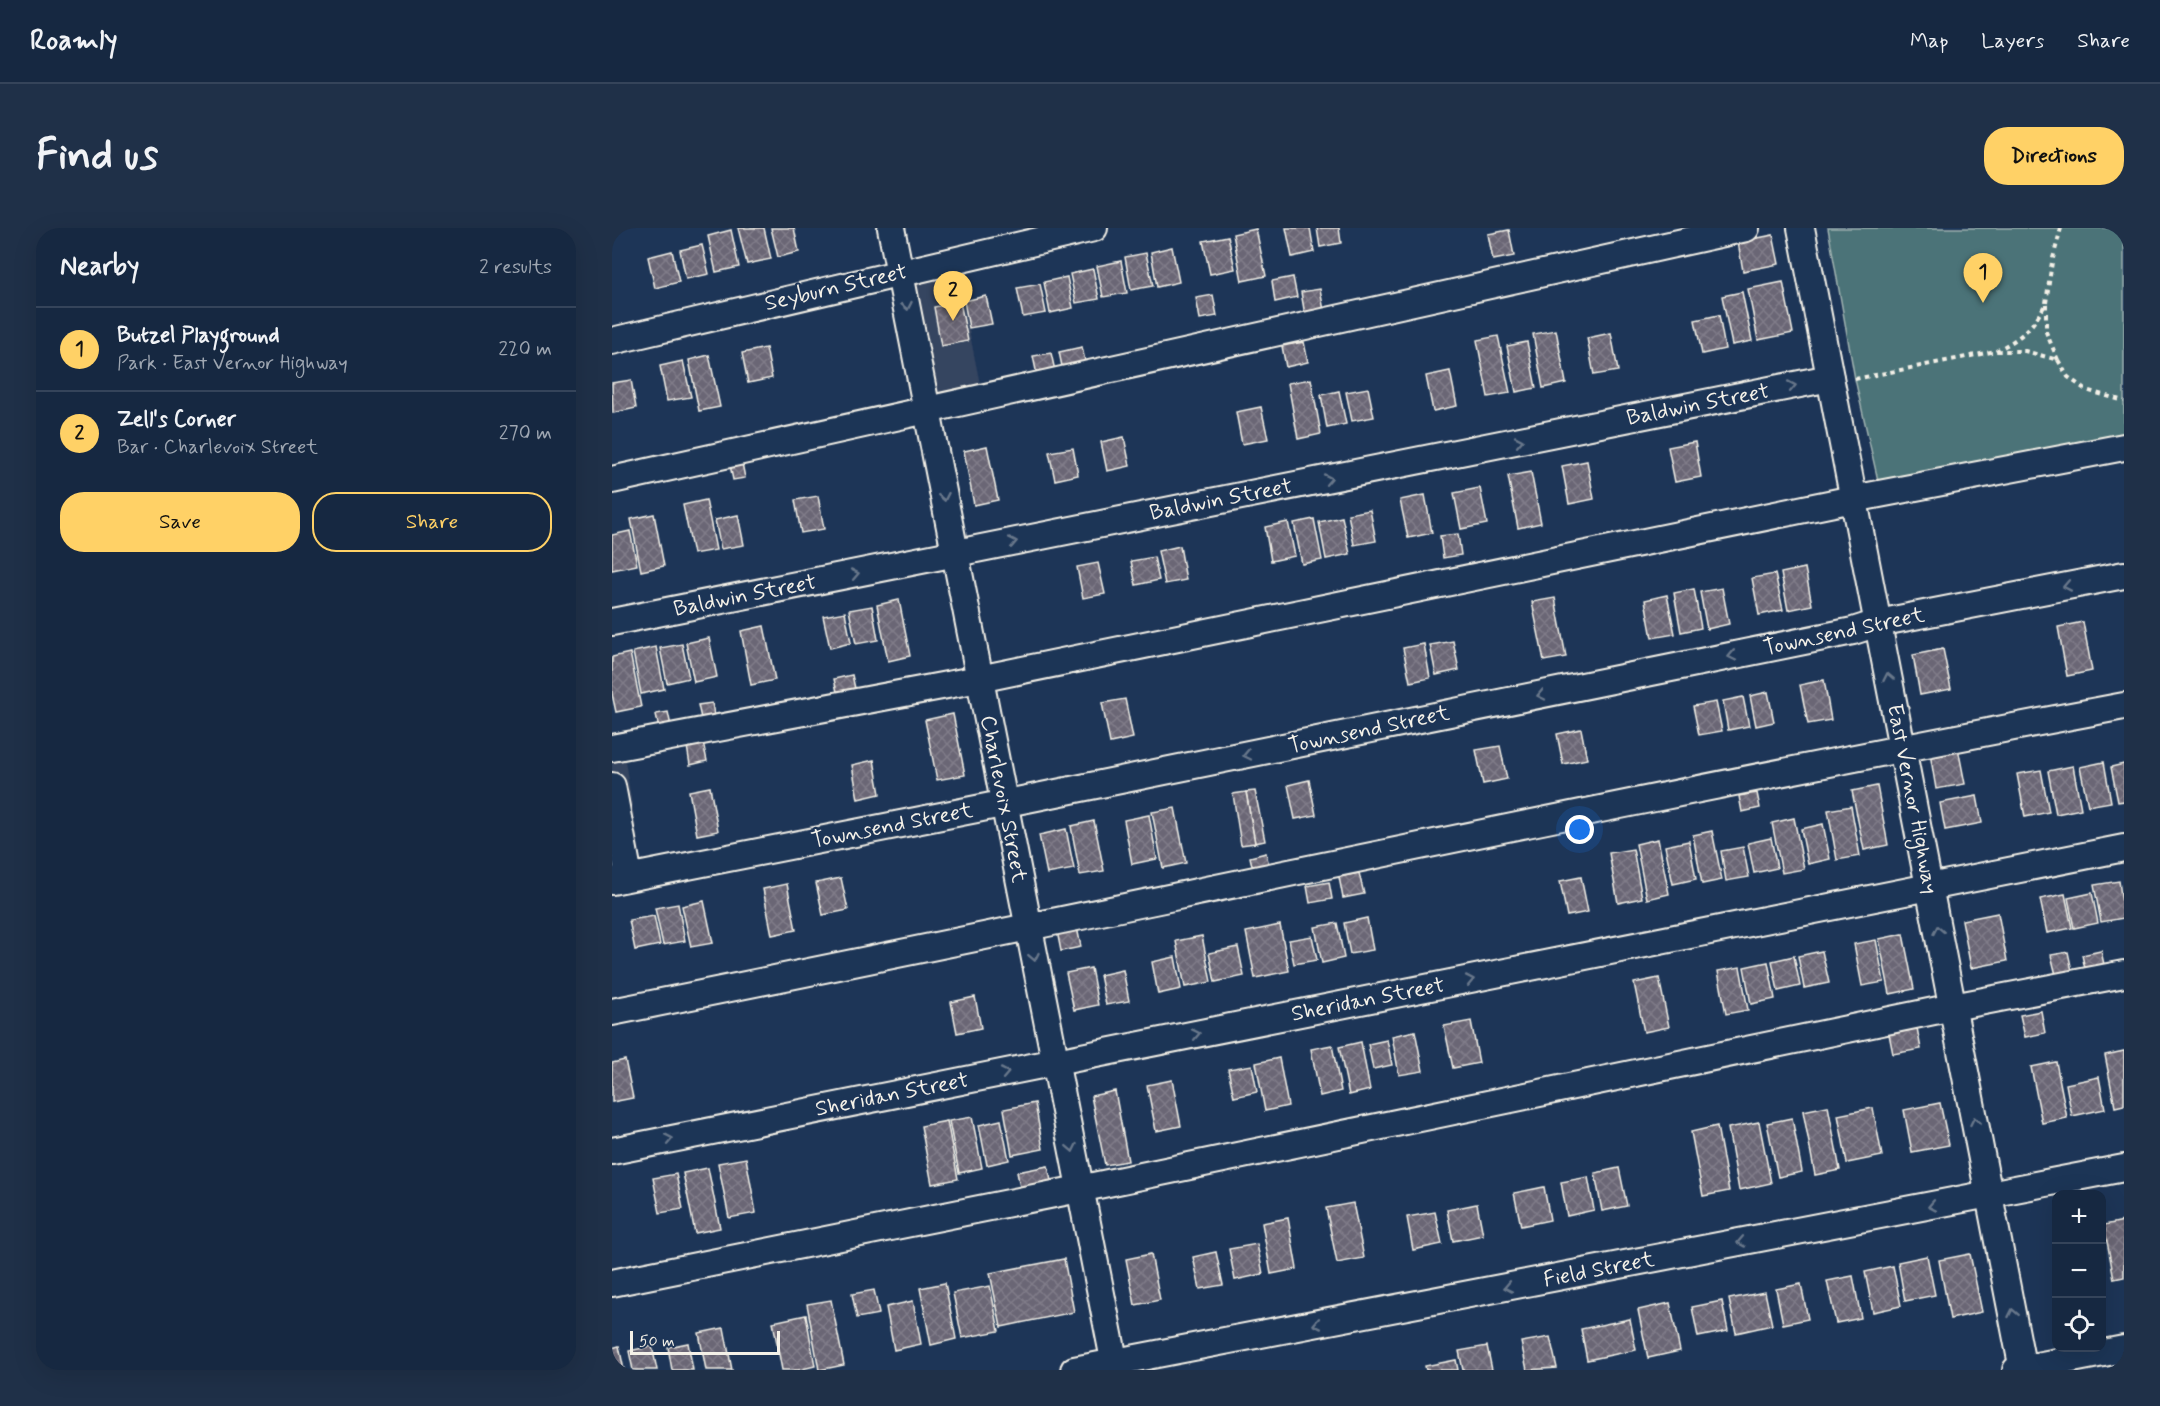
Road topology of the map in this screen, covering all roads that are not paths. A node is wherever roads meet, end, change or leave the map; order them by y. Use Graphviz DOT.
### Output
graph roads {
  1 [pos="891,228"];
  2 [pos="1094,228"];
  3 [pos="1746,228"];
  4 [pos="1801,228"];
  5 [pos="900,273"];
  6 [pos="612,341"];
  7 [pos="1830,378"];
  8 [pos="927,411"];
  9 [pos="2124,447"];
  10 [pos="612,480"];
  11 [pos="1853,499"];
  12 [pos="956,554"];
  13 [pos="2124,575"];
  14 [pos="612,622"];
  15 [pos="1878,623"];
  16 [pos="979,679"];
  17 [pos="2124,706"];
  18 [pos="612,748"];
  19 [pos="1902,748"];
  20 [pos="612,786"];
  21 [pos="1003,804"];
  22 [pos="2124,848"];
  23 [pos="621,879"];
  24 [pos="1930,888"];
  25 [pos="1029,928"];
  26 [pos="2124,974"];
  27 [pos="1953,1007"];
  28 [pos="612,1012"];
  29 [pos="1055,1063"];
  30 [pos="612,1151"];
  31 [pos="2124,1168"];
  32 [pos="1079,1189"];
  33 [pos="1990,1194"];
  34 [pos="612,1283"];
  35 [pos="2124,1349"];
  36 [pos="1115,1366"];
  37 [pos="2021,1369"];
  38 [pos="1074,1370"];
  1 -- 5 [label="street, Charlevoix Street"];
  2 -- 5 [label="street, Seyburn Street"];
  3 -- 8 [label="street"];
  4 -- 7 [label="street, East Vernor Highway"];
  5 -- 6 [label="street, Seyburn Street"];
  5 -- 8 [label="street, Charlevoix Street, one-way"];
  7 -- 11 [label="street, East Vernor Highway"];
  12 -- 7 [label="street, Baldwin Street, one-way"];
  8 -- 10 [label="street"];
  8 -- 12 [label="street, Charlevoix Street, one-way"];
  9 -- 11 [label="street"];
  11 -- 15 [label="street, East Vernor Highway"];
  11 -- 16 [label="street"];
  14 -- 12 [label="street, Baldwin Street, one-way"];
  12 -- 16 [label="street, Charlevoix Street"];
  13 -- 15 [label="street, Townsend Street, one-way"];
  19 -- 15 [label="street, East Vernor Highway, one-way"];
  15 -- 21 [label="street, Townsend Street, one-way"];
  16 -- 18 [label="street"];
  16 -- 21 [label="street, Charlevoix Street"];
  17 -- 19 [label="street"];
  19 -- 24 [label="street, East Vernor Highway"];
  19 -- 25 [label="street"];
  20 -- 23 [label="street"];
  21 -- 23 [label="street, Townsend Street"];
  21 -- 25 [label="street, Charlevoix Street"];
  22 -- 24 [label="street, Sheridan Street"];
  27 -- 24 [label="street, East Vernor Highway, one-way"];
  29 -- 24 [label="street, Sheridan Street, one-way"];
  25 -- 28 [label="street"];
  25 -- 29 [label="street, Charlevoix Street, one-way"];
  26 -- 27 [label="street"];
  27 -- 32 [label="street"];
  33 -- 27 [label="street, East Vernor Highway, one-way"];
  30 -- 29 [label="street, Sheridan Street, one-way"];
  29 -- 32 [label="street, Charlevoix Street, one-way"];
  31 -- 33 [label="street, Field Street"];
  32 -- 34 [label="street"];
  32 -- 36 [label="street, Charlevoix Street"];
  33 -- 36 [label="street, Field Street, one-way"];
  37 -- 33 [label="street, East Vernor Highway, one-way"];
  35 -- 37 [label="street"];
  36 -- 38 [label="street, Field Street"];
}
